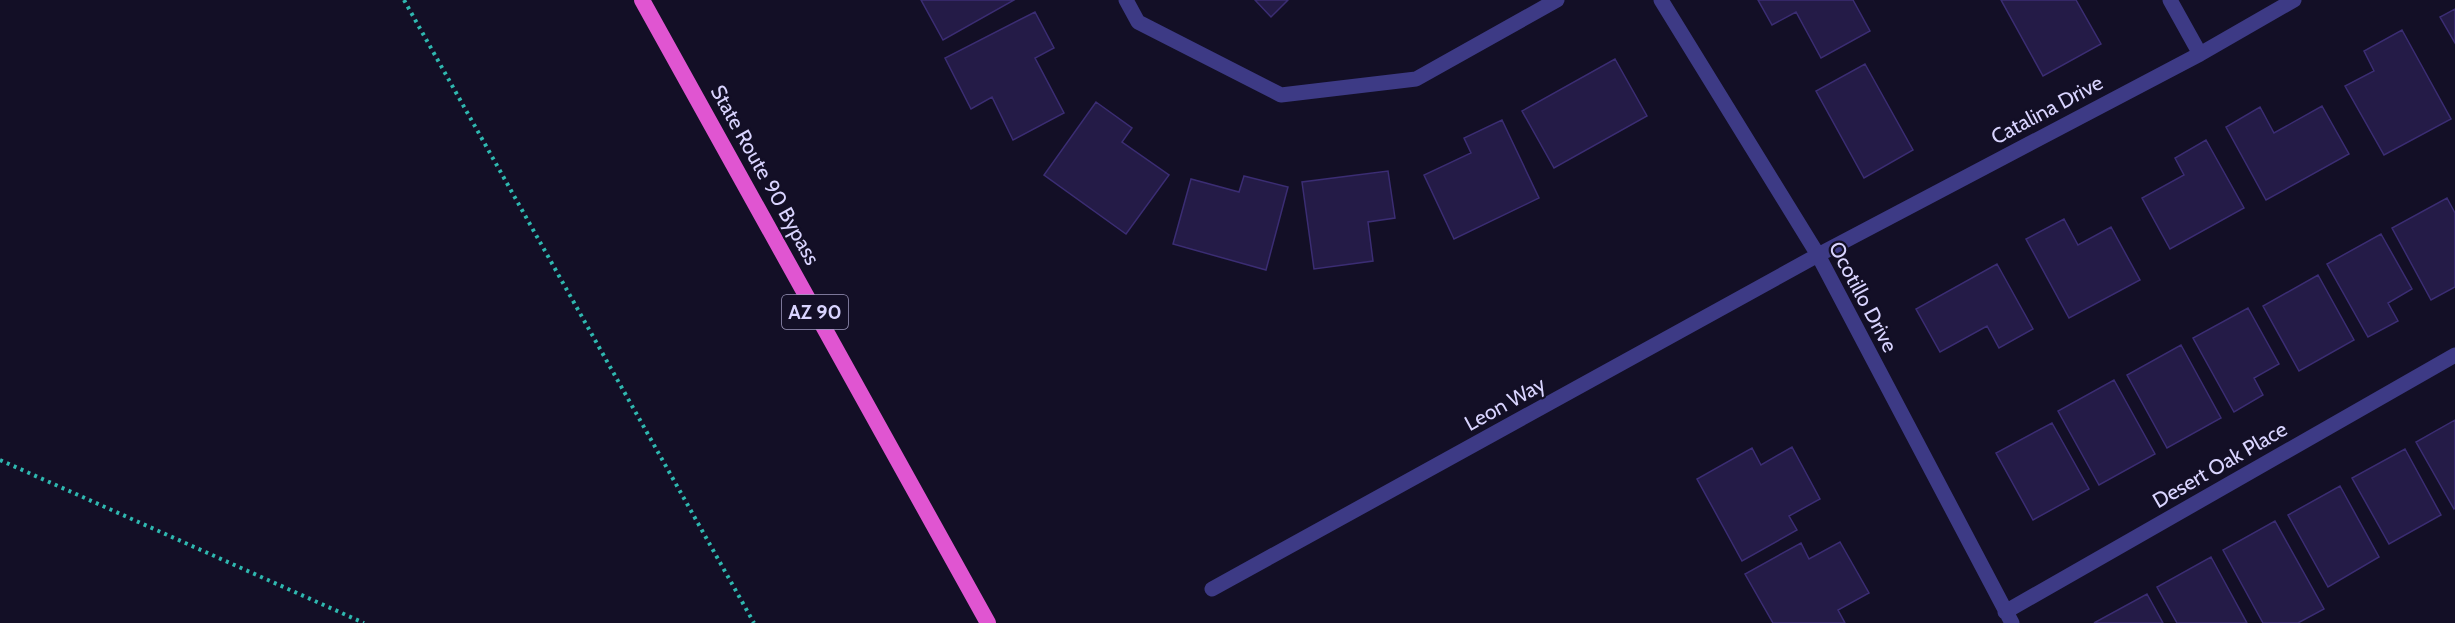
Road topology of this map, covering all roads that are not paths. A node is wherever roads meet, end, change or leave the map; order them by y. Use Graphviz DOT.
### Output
graph roads {
  1 [pos="642,0"];
  2 [pos="1126,0"];
  3 [pos="1557,0"];
  4 [pos="1661,0"];
  5 [pos="2170,0"];
  6 [pos="2294,0"];
  7 [pos="2200,54"];
  8 [pos="1818,255"];
  9 [pos="2455,355"];
  10 [pos="1212,589"];
  11 [pos="2008,617"];
  12 [pos="988,623"];
  1 -- 12 [label="highway, State Route 90 Bypass / AZ 90"];
  2 -- 3 [label="street"];
  4 -- 8 [label="street, Ocotillo Drive"];
  5 -- 7 [label="street"];
  6 -- 7 [label="street, Catalina Drive"];
  7 -- 8 [label="street, Catalina Drive"];
  8 -- 10 [label="street, Leon Way"];
  8 -- 11 [label="street, Ocotillo Drive"];
  9 -- 11 [label="street, Desert Oak Place"];
}
